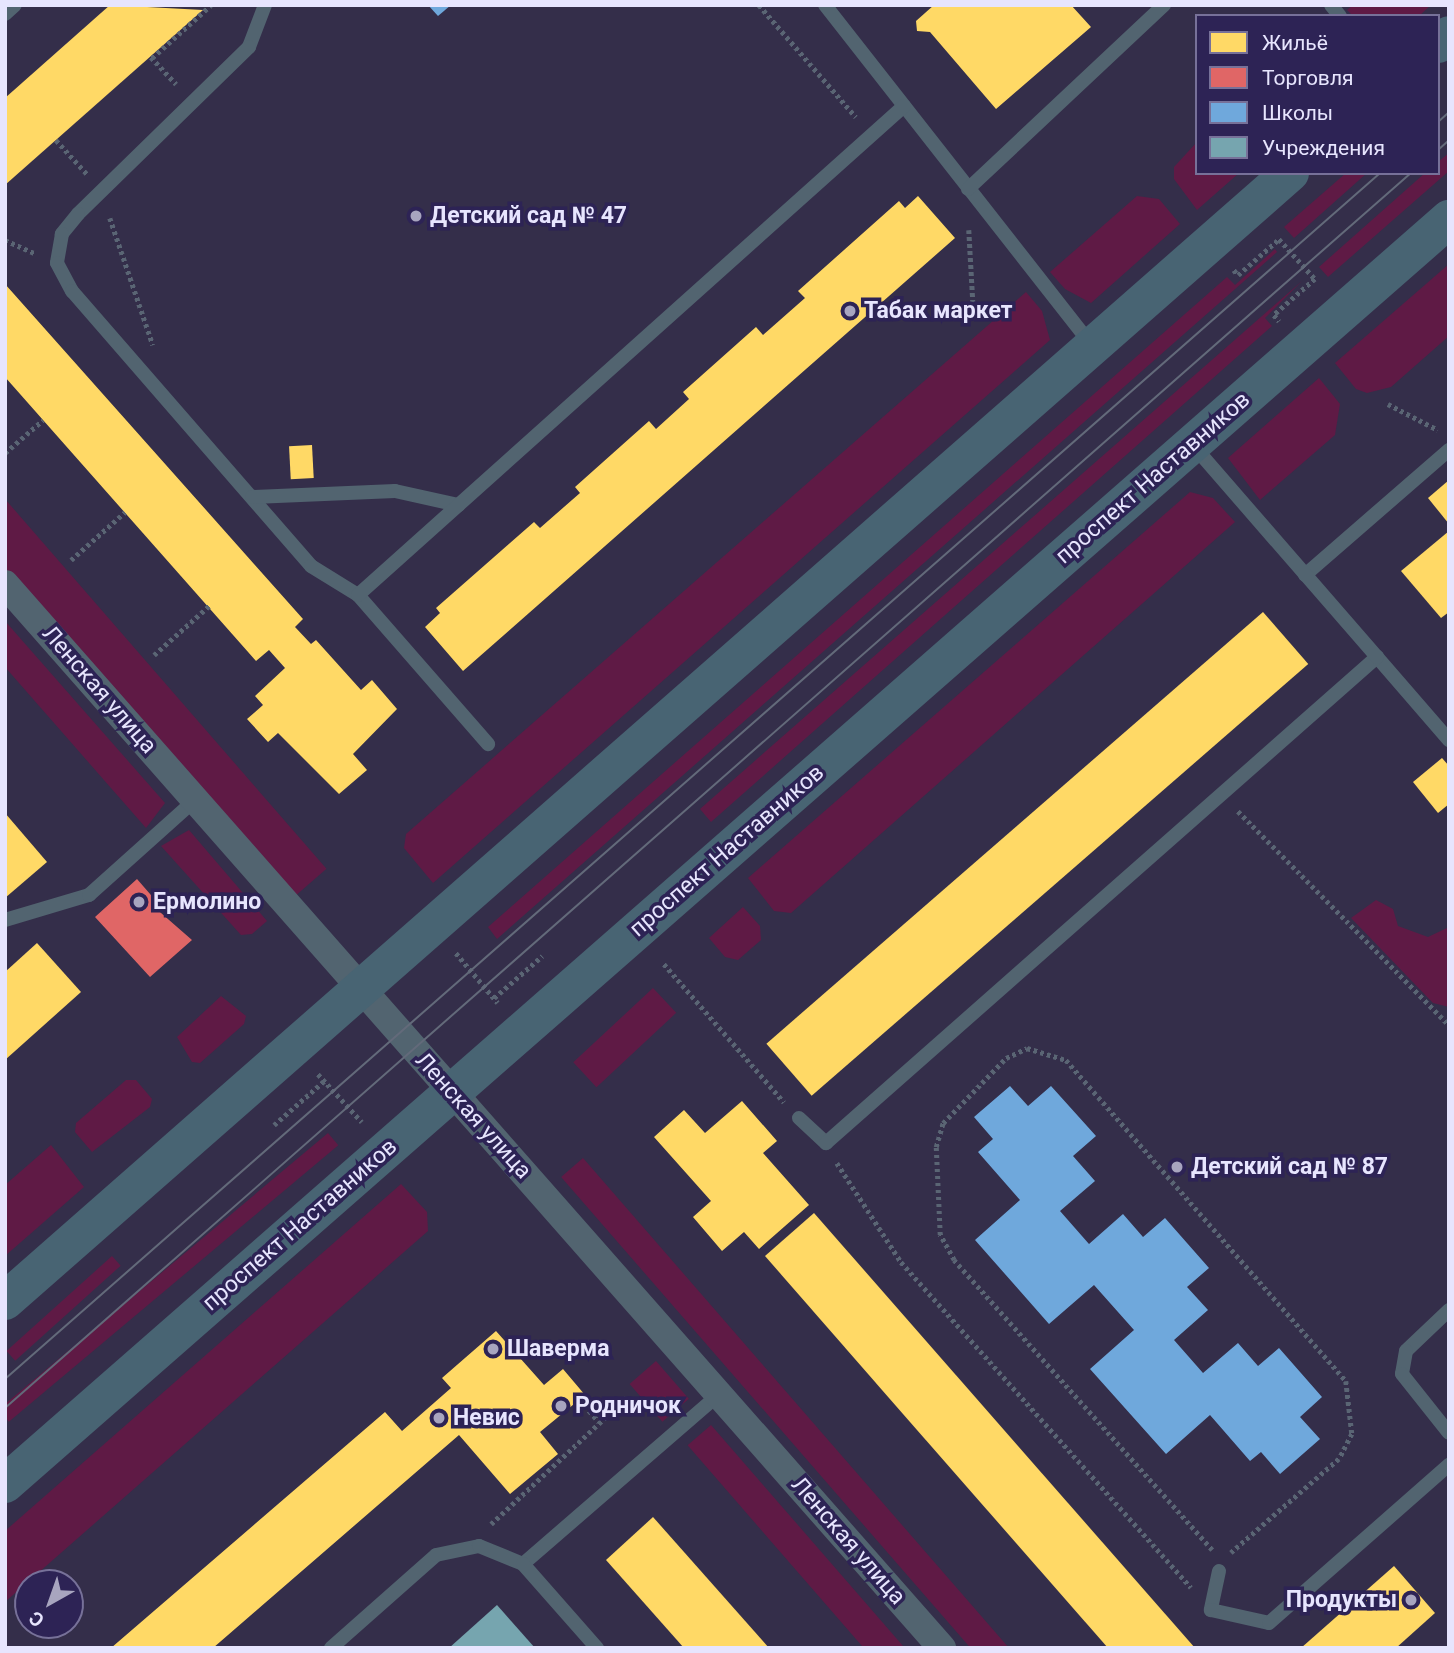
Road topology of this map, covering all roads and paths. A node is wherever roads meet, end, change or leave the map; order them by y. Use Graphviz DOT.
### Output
graph roads {
  1 [pos="15,5"];
  2 [pos="211,5"];
  3 [pos="265,5"];
  4 [pos="760,5"];
  5 [pos="825,5"];
  6 [pos="1160,7"];
  7 [pos="5,14"];
  8 [pos="193,102"];
  9 [pos="904,106"];
  10 [pos="870,134"];
  11 [pos="55,140"];
  12 [pos="1288,175"];
  13 [pos="968,189"];
  14 [pos="102,190"];
  15 [pos="1449,219"];
  16 [pos="1231,268"];
  17 [pos="974,320"];
  18 [pos="1282,324"];
  19 [pos="1093,346"];
  20 [pos="1388,404"];
  21 [pos="176,409"];
  22 [pos="43,420"];
  23 [pos="1449,432"];
  24 [pos="1192,444"];
  25 [pos="1449,450"];
  26 [pos="5,453"];
  27 [pos="252,497"];
  28 [pos="458,505"];
  29 [pos="125,512"];
  30 [pos="71,560"];
  31 [pos="1305,575"];
  32 [pos="5,584"];
  33 [pos="358,595"];
  34 [pos="209,606"];
  35 [pos="154,655"];
  36 [pos="1377,657"];
  37 [pos="1449,740"];
  38 [pos="488,744"];
  39 [pos="1218,791"];
  40 [pos="195,800"];
  41 [pos="5,920"];
  42 [pos="453,949"];
  43 [pos="542,956"];
  44 [pos="664,964"];
  45 [pos="361,988"];
  46 [pos="494,998"];
  47 [pos="503,1009"];
  48 [pos="1449,1025"];
  49 [pos="315,1071"];
  50 [pos="324,1081"];
  51 [pos="453,1092"];
  52 [pos="799,1118"];
  53 [pos="274,1125"];
  54 [pos="367,1128"];
  55 [pos="826,1143"];
  56 [pos="5,1301"];
  57 [pos="1449,1310"];
  58 [pos="719,1394"];
  59 [pos="626,1398"];
  60 [pos="580,1400"];
  61 [pos="599,1422"];
  62 [pos="1449,1433"];
  63 [pos="1449,1465"];
  64 [pos="5,1484"];
  65 [pos="479,1546"];
  66 [pos="523,1564"];
  67 [pos="1221,1566"];
  68 [pos="1210,1610"];
  69 [pos="331,1648"];
  70 [pos="597,1648"];
  71 [pos="942,1648"];
  1 -- 7 [label="lane"];
  2 -- 8 [label="path"];
  3 -- 8 [label="lane"];
  4 -- 10 [label="path"];
  5 -- 9 [label="lane"];
  6 -- 13 [label="lane"];
  8 -- 14 [label="lane"];
  9 -- 10 [label="lane"];
  9 -- 13 [label="lane"];
  10 -- 28 [label="lane"];
  11 -- 14 [label="path"];
  12 -- 19 [label="main road"];
  13 -- 17 [label="path"];
  13 -- 19 [label="lane"];
  14 -- 21 [label="path"];
  14 -- 21 [label="lane"];
  15 -- 24 [label="main road, проспект Наставников"];
  16 -- 18 [label="path"];
  19 -- 45 [label="main road"];
  20 -- 23 [label="path"];
  21 -- 27 [label="lane"];
  22 -- 26 [label="path"];
  24 -- 31 [label="lane"];
  24 -- 51 [label="main road, проспект Наставников"];
  25 -- 31 [label="lane"];
  27 -- 28 [label="lane"];
  27 -- 33 [label="lane"];
  28 -- 33 [label="lane"];
  29 -- 30 [label="path"];
  31 -- 36 [label="lane"];
  32 -- 40 [label="street, Ленская улица"];
  33 -- 38 [label="lane"];
  34 -- 35 [label="path"];
  36 -- 37 [label="lane"];
  36 -- 39 [label="lane"];
  39 -- 48 [label="path"];
  39 -- 55 [label="lane"];
  40 -- 41 [label="lane"];
  40 -- 45 [label="street, Ленская улица"];
  42 -- 46 [label="path"];
  43 -- 46 [label="path"];
  44 -- 52 [label="path"];
  45 -- 51 [label="street, Ленская улица"];
  45 -- 56 [label="main road"];
  46 -- 47 [label="path"];
  49 -- 50 [label="path"];
  50 -- 53 [label="path"];
  50 -- 54 [label="path"];
  51 -- 58 [label="street, Ленская улица"];
  51 -- 64 [label="main road, проспект Наставников"];
  52 -- 55 [label="lane"];
  55 -- 68 [label="path"];
  57 -- 62 [label="lane"];
  58 -- 66 [label="lane"];
  58 -- 71 [label="street, Ленская улица"];
  59 -- 61 [label="path"];
  60 -- 61 [label="path"];
  61 -- 65 [label="path"];
  63 -- 68 [label="lane"];
  65 -- 66 [label="lane"];
  65 -- 69 [label="lane"];
  66 -- 70 [label="lane"];
  67 -- 67 [label="path"];
  67 -- 68 [label="lane"];
}
